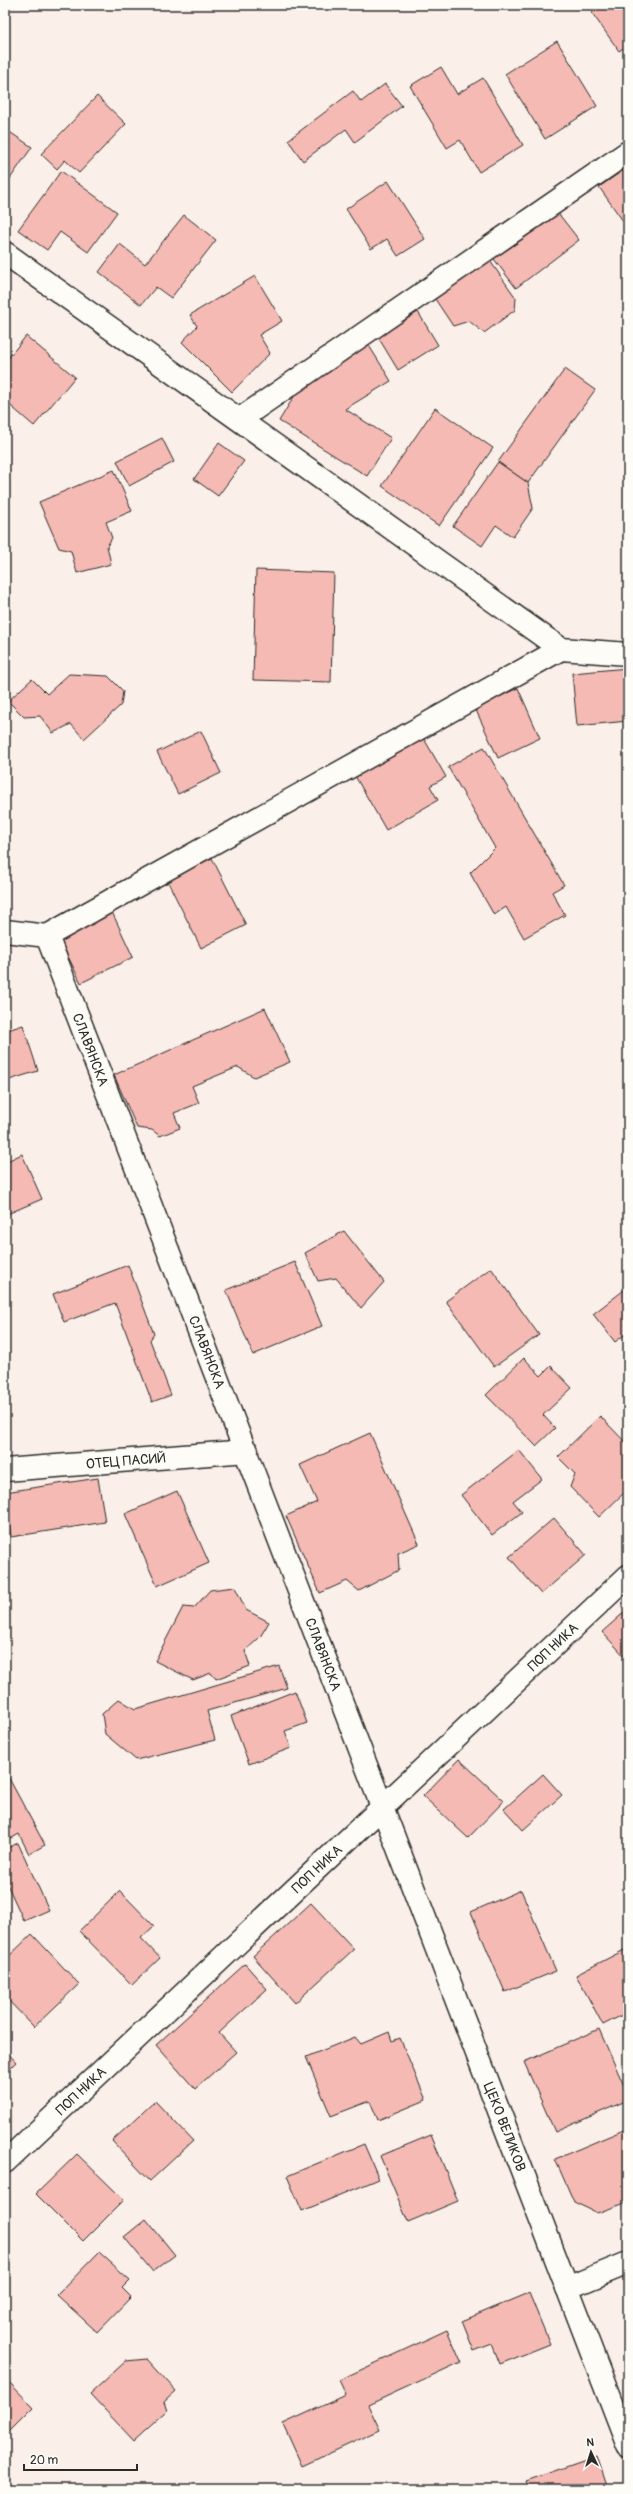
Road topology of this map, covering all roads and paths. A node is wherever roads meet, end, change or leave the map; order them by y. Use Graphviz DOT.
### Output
graph roads {
  1 [pos="628,152"];
  2 [pos="5,253"];
  3 [pos="240,419"];
  4 [pos="561,649"];
  5 [pos="628,654"];
  6 [pos="5,931"];
  7 [pos="47,936"];
  8 [pos="247,1451"];
  9 [pos="5,1470"];
  10 [pos="628,1576"];
  11 [pos="382,1807"];
  12 [pos="5,2162"];
  13 [pos="628,2263"];
  14 [pos="567,2288"];
  15 [pos="628,2446"];
  1 -- 3 [label="street"];
  2 -- 3 [label="street"];
  3 -- 4 [label="street"];
  4 -- 5 [label="street"];
  4 -- 7 [label="street"];
  6 -- 7 [label="street"];
  7 -- 8 [label="street, СЛАВЯНСКА"];
  8 -- 9 [label="street, ОТЕЦ ПАСИЙ"];
  8 -- 11 [label="street, СЛАВЯНСКА"];
  10 -- 11 [label="street, ПОП НИКА"];
  11 -- 12 [label="street, ПОП НИКА"];
  11 -- 14 [label="street, ЦЕКО ВЕЛИКОВ"];
  13 -- 14 [label="street"];
  14 -- 15 [label="street, ЦЕКО ВЕЛИКОВ"];
}
